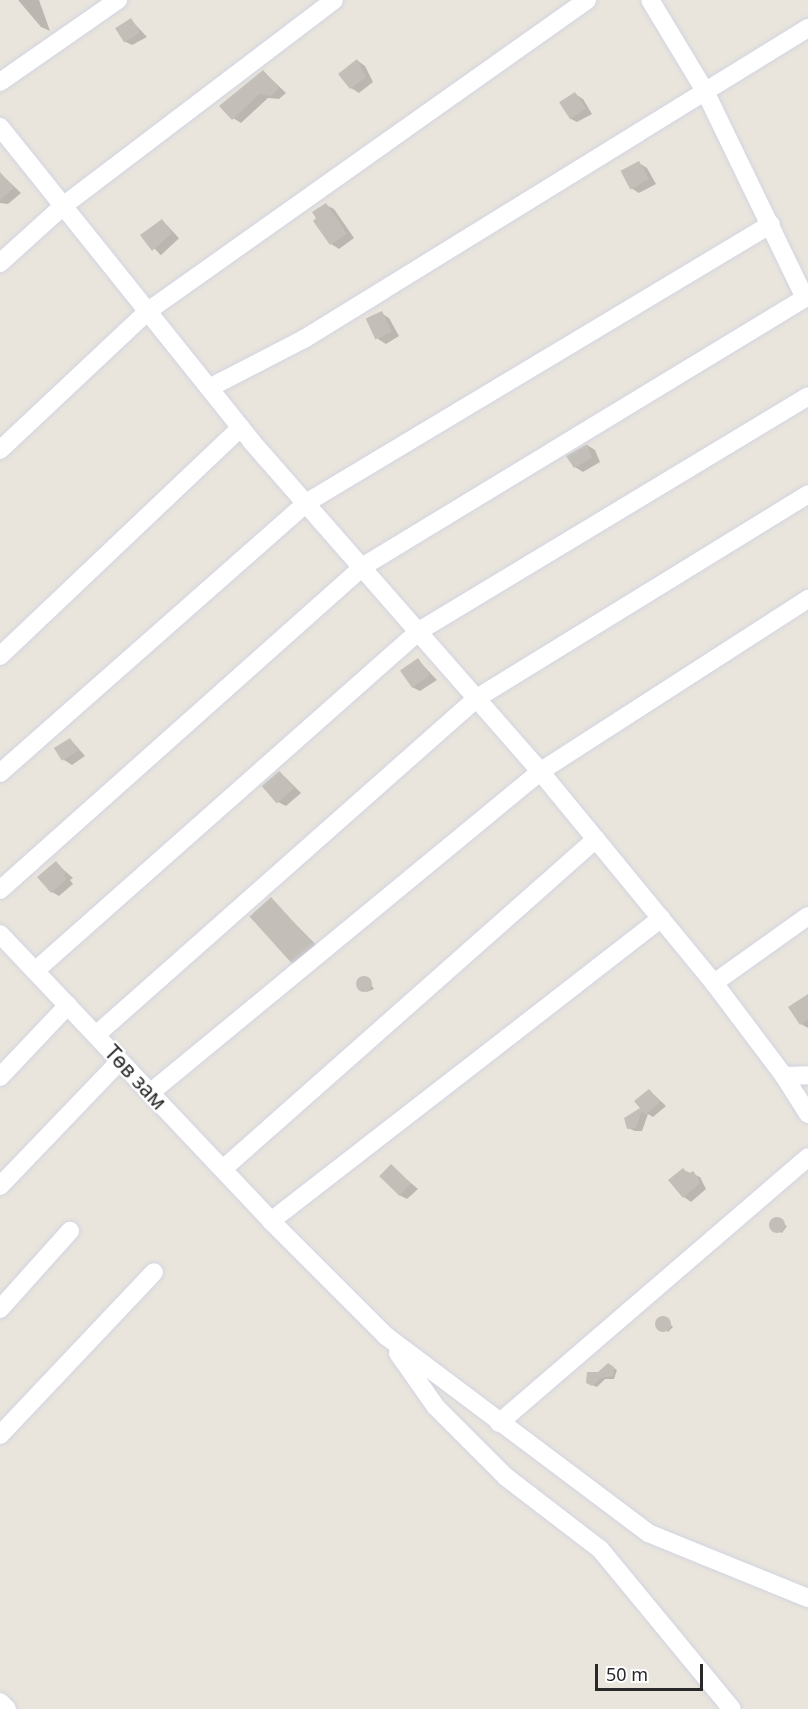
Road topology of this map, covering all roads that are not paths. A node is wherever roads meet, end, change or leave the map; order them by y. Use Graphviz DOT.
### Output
graph roads {
  1 [pos="118,0"];
  2 [pos="334,0"];
  3 [pos="587,0"];
  4 [pos="650,0"];
  5 [pos="808,27"];
  6 [pos="0,82"];
  7 [pos="705,91"];
  8 [pos="0,127"];
  9 [pos="63,206"];
  10 [pos="771,224"];
  11 [pos="0,262"];
  12 [pos="148,311"];
  13 [pos="211,387"];
  14 [pos="808,396"];
  15 [pos="241,427"];
  16 [pos="0,450"];
  17 [pos="808,494"];
  18 [pos="306,503"];
  19 [pos="362,567"];
  20 [pos="808,599"];
  21 [pos="419,631"];
  22 [pos="0,656"];
  23 [pos="477,698"];
  24 [pos="541,771"];
  25 [pos="0,773"];
  26 [pos="596,839"];
  27 [pos="0,890"];
  28 [pos="808,916"];
  29 [pos="661,918"];
  30 [pos="2,941"];
  31 [pos="35,971"];
  32 [pos="714,983"];
  33 [pos="68,1005"];
  34 [pos="96,1035"];
  35 [pos="120,1061"];
  36 [pos="808,1075"];
  37 [pos="784,1076"];
  38 [pos="0,1077"];
  39 [pos="150,1093"];
  40 [pos="808,1114"];
  41 [pos="808,1157"];
  42 [pos="223,1169"];
  43 [pos="0,1186"];
  44 [pos="271,1221"];
  45 [pos="70,1231"];
  46 [pos="154,1272"];
  47 [pos="0,1310"];
  48 [pos="386,1336"];
  49 [pos="499,1423"];
  50 [pos="0,1436"];
  51 [pos="808,1598"];
  52 [pos="0,1702"];
  53 [pos="8,1709"];
  54 [pos="732,1709"];
  1 -- 6 [label="street"];
  2 -- 9 [label="street"];
  3 -- 12 [label="street"];
  4 -- 7 [label="street"];
  5 -- 7 [label="street"];
  7 -- 10 [label="street"];
  7 -- 13 [label="street"];
  8 -- 9 [label="street"];
  9 -- 11 [label="street"];
  9 -- 12 [label="street"];
  10 -- 18 [label="street"];
  10 -- 19 [label="street"];
  12 -- 13 [label="street"];
  12 -- 16 [label="street"];
  13 -- 15 [label="street"];
  14 -- 21 [label="street"];
  15 -- 18 [label="street"];
  15 -- 22 [label="street"];
  17 -- 23 [label="street"];
  18 -- 19 [label="street"];
  18 -- 25 [label="street"];
  19 -- 21 [label="street"];
  19 -- 27 [label="street"];
  20 -- 24 [label="street"];
  21 -- 23 [label="street"];
  21 -- 31 [label="street"];
  23 -- 24 [label="street"];
  23 -- 34 [label="street"];
  24 -- 26 [label="street"];
  24 -- 39 [label="street"];
  26 -- 29 [label="street"];
  26 -- 42 [label="street"];
  28 -- 32 [label="street"];
  29 -- 32 [label="street"];
  29 -- 44 [label="street"];
  30 -- 31 [label="street, Төв зам"];
  31 -- 33 [label="street, Төв зам"];
  32 -- 37 [label="street"];
  33 -- 34 [label="street, Төв зам"];
  33 -- 38 [label="street"];
  34 -- 35 [label="street, Төв зам"];
  35 -- 39 [label="street, Төв зам"];
  35 -- 43 [label="street"];
  36 -- 37 [label="street"];
  37 -- 40 [label="street"];
  39 -- 42 [label="street, Төв зам"];
  41 -- 49 [label="street"];
  42 -- 44 [label="street, Төв зам"];
  44 -- 48 [label="street, Төв зам"];
  45 -- 47 [label="street"];
  46 -- 50 [label="street"];
  48 -- 49 [label="street"];
  48 -- 54 [label="street"];
  49 -- 51 [label="street"];
  52 -- 53 [label="street"];
}
